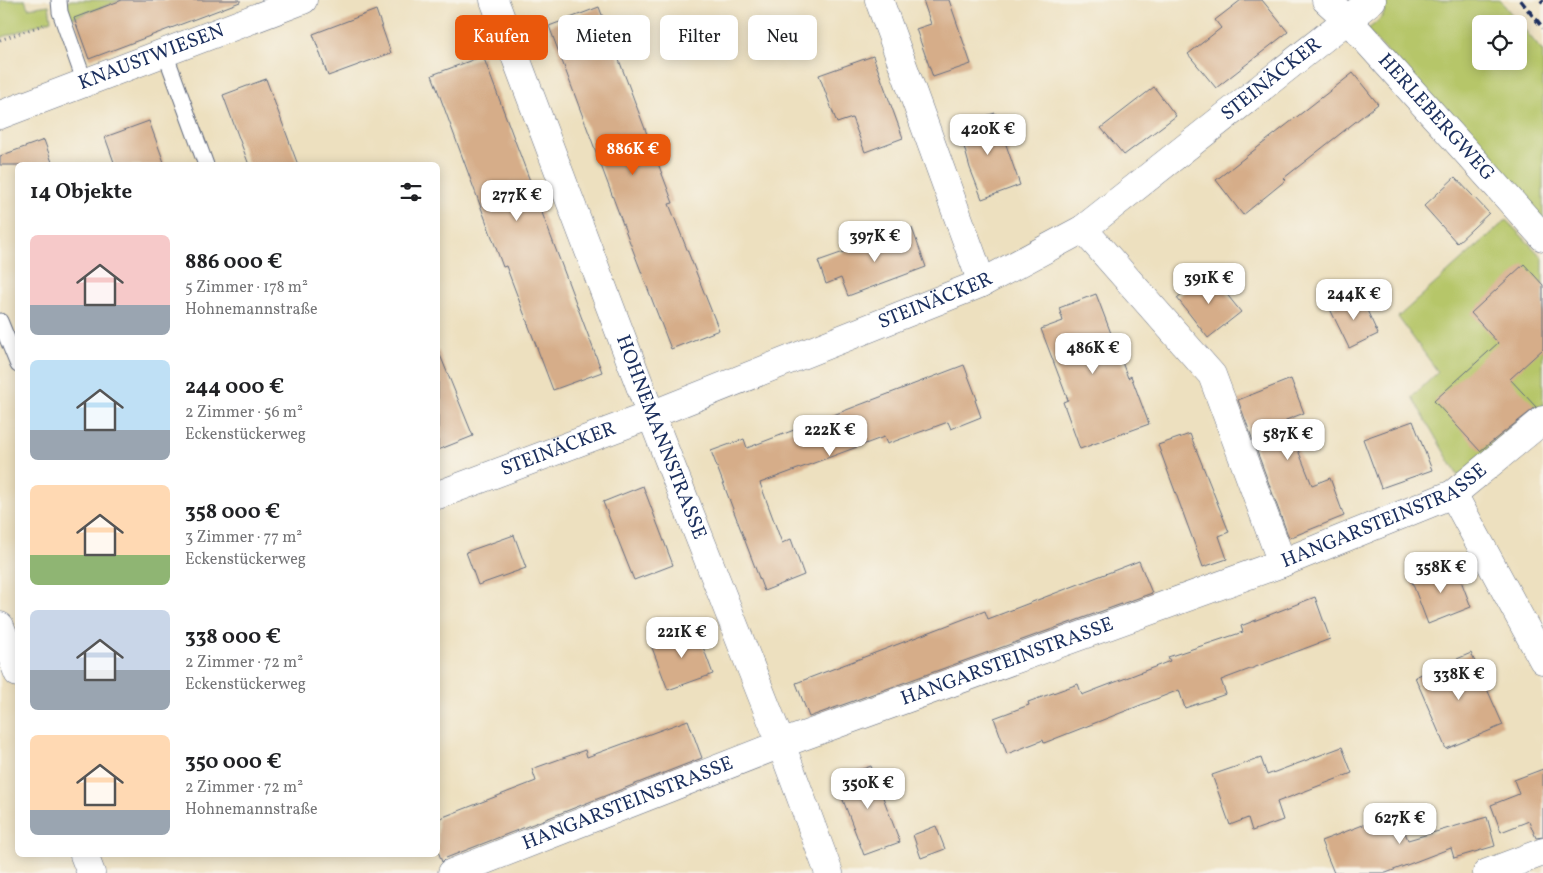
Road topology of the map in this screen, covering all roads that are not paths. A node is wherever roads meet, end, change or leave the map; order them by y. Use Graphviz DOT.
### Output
graph roads {
  1 [pos="59,0"];
  2 [pos="303,0"];
  3 [pos="494,0"];
  4 [pos="879,0"];
  5 [pos="1326,0"];
  6 [pos="1372,0"];
  7 [pos="1348,20"];
  8 [pos="165,53"];
  9 [pos="85,83"];
  10 [pos="0,115"];
  11 [pos="205,162"];
  12 [pos="1082,229"];
  13 [pos="1543,237"];
  14 [pos="982,283"];
  15 [pos="0,321"];
  16 [pos="15,358"];
  17 [pos="651,415"];
  18 [pos="1543,420"];
  19 [pos="440,494"];
  20 [pos="1453,494"];
  21 [pos="1282,563"];
  22 [pos="0,626"];
  23 [pos="11,660"];
  24 [pos="1543,660"];
  25 [pos="780,744"];
  26 [pos="1543,852"];
  27 [pos="85,857"];
  28 [pos="91,873"];
  29 [pos="452,873"];
  30 [pos="829,873"];
  31 [pos="1487,873"];
  1 -- 9 [label="lane"];
  2 -- 8 [label="street, KNAUSTWIESEN"];
  3 -- 17 [label="street, HOHNEMANNSTRASSE"];
  4 -- 14 [label="street"];
  5 -- 7 [label="street, HERLEBERGWEG"];
  6 -- 7 [label="street, STEINÄCKER"];
  7 -- 12 [label="street, STEINÄCKER"];
  7 -- 13 [label="street, HERLEBERGWEG"];
  8 -- 9 [label="street, KNAUSTWIESEN"];
  8 -- 11 [label="lane"];
  9 -- 10 [label="street, KNAUSTWIESEN"];
  12 -- 14 [label="street, STEINÄCKER"];
  12 -- 21 [label="street"];
  14 -- 17 [label="street, STEINÄCKER"];
  15 -- 16 [label="lane"];
  17 -- 19 [label="street, STEINÄCKER"];
  17 -- 25 [label="street, HOHNEMANNSTRASSE"];
  18 -- 20 [label="street, HANGARSTEINSTRASSE"];
  20 -- 21 [label="street, HANGARSTEINSTRASSE"];
  20 -- 24 [label="street"];
  21 -- 25 [label="street, HANGARSTEINSTRASSE"];
  22 -- 23 [label="street"];
  25 -- 29 [label="street, HANGARSTEINSTRASSE"];
  25 -- 30 [label="street, HOHNEMANNSTRASSE"];
  26 -- 31 [label="street"];
  27 -- 28 [label="street"];
}
